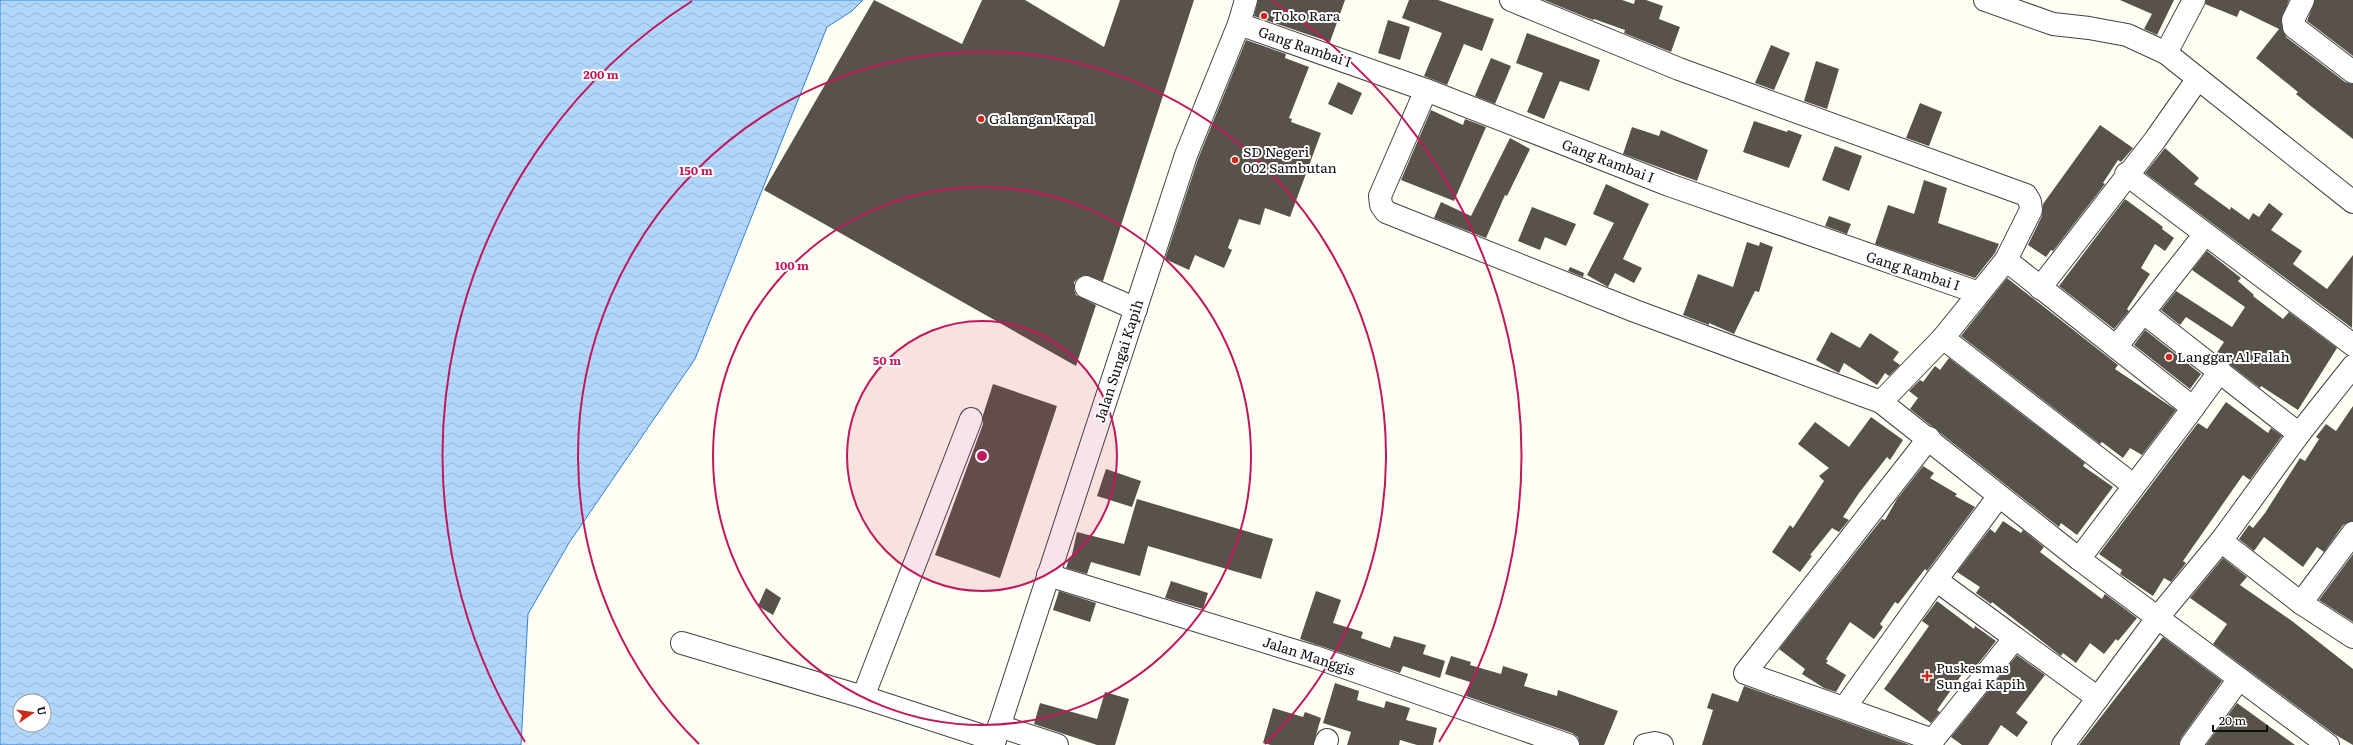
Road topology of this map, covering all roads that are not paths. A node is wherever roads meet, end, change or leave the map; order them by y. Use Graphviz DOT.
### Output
graph roads {
  1 [pos="1246,0"];
  2 [pos="1511,0"];
  3 [pos="1986,0"];
  4 [pos="2194,0"];
  5 [pos="2303,0"];
  6 [pos="1239,24"];
  7 [pos="2166,54"];
  8 [pos="2353,72"];
  9 [pos="2197,80"];
  10 [pos="1426,90"];
  11 [pos="2126,174"];
  12 [pos="2353,202"];
  13 [pos="2205,234"];
  14 [pos="2006,260"];
  15 [pos="1086,287"];
  16 [pos="2040,288"];
  17 [pos="1979,293"];
  18 [pos="1136,309"];
  19 [pos="2144,313"];
  20 [pos="1943,338"];
  21 [pos="2353,345"];
  22 [pos="2116,347"];
  23 [pos="2353,366"];
  24 [pos="2220,371"];
  25 [pos="1882,402"];
  26 [pos="2193,408"];
  27 [pos="971,419"];
  28 [pos="2299,434"];
  29 [pos="1929,438"];
  30 [pos="2133,485"];
  31 [pos="1999,496"];
  32 [pos="2353,533"];
  33 [pos="2221,541"];
  34 [pos="2079,559"];
  35 [pos="1048,575"];
  36 [pos="1936,580"];
  37 [pos="2301,603"];
  38 [pos="2158,617"];
  39 [pos="2353,637"];
  40 [pos="2015,638"];
  41 [pos="682,643"];
  42 [pos="2239,679"];
  43 [pos="863,697"];
  44 [pos="2098,698"];
  45 [pos="1845,707"];
  46 [pos="996,737"];
  47 [pos="1932,743"];
  48 [pos="1057,745"];
  49 [pos="1568,745"];
  50 [pos="1645,745"];
  51 [pos="1662,745"];
  52 [pos="2064,745"];
  53 [pos="2191,745"];
  54 [pos="2328,745"];
  1 -- 6 [label="street, Jalan Sungai Kapih"];
  2 -- 14 [label="street"];
  3 -- 7 [label="street"];
  4 -- 7 [label="street"];
  5 -- 8 [label="street"];
  6 -- 10 [label="street, Gang Rambai I"];
  6 -- 18 [label="street, Jalan Sungai Kapih"];
  7 -- 9 [label="street"];
  9 -- 11 [label="street"];
  9 -- 12 [label="street"];
  10 -- 17 [label="street, Gang Rambai I"];
  10 -- 25 [label="street"];
  11 -- 13 [label="street"];
  11 -- 16 [label="street"];
  13 -- 19 [label="street"];
  13 -- 21 [label="street"];
  14 -- 16 [label="street"];
  14 -- 17 [label="street"];
  15 -- 18 [label="street"];
  16 -- 22 [label="street"];
  17 -- 20 [label="street"];
  18 -- 35 [label="street, Jalan Sungai Kapih"];
  19 -- 22 [label="street"];
  19 -- 24 [label="street"];
  20 -- 25 [label="street"];
  20 -- 30 [label="street"];
  22 -- 26 [label="street"];
  23 -- 28 [label="street"];
  24 -- 26 [label="street"];
  24 -- 28 [label="street"];
  25 -- 29 [label="street"];
  26 -- 30 [label="street"];
  27 -- 43 [label="street"];
  28 -- 33 [label="street"];
  29 -- 31 [label="street"];
  29 -- 45 [label="street"];
  30 -- 34 [label="street"];
  31 -- 34 [label="street"];
  31 -- 36 [label="street"];
  32 -- 37 [label="street"];
  33 -- 37 [label="street"];
  33 -- 38 [label="street"];
  34 -- 38 [label="street"];
  35 -- 46 [label="street, Jalan Sungai Kapih"];
  35 -- 49 [label="street, Jalan Manggis"];
  36 -- 40 [label="street"];
  36 -- 45 [label="street"];
  37 -- 39 [label="street"];
  38 -- 42 [label="street"];
  38 -- 44 [label="street"];
  40 -- 44 [label="street"];
  40 -- 47 [label="street"];
  41 -- 43 [label="street"];
  42 -- 53 [label="street"];
  42 -- 54 [label="street"];
  43 -- 46 [label="street"];
  44 -- 52 [label="street"];
  45 -- 47 [label="street"];
  46 -- 48 [label="street"];
  50 -- 51 [label="street"];
}
